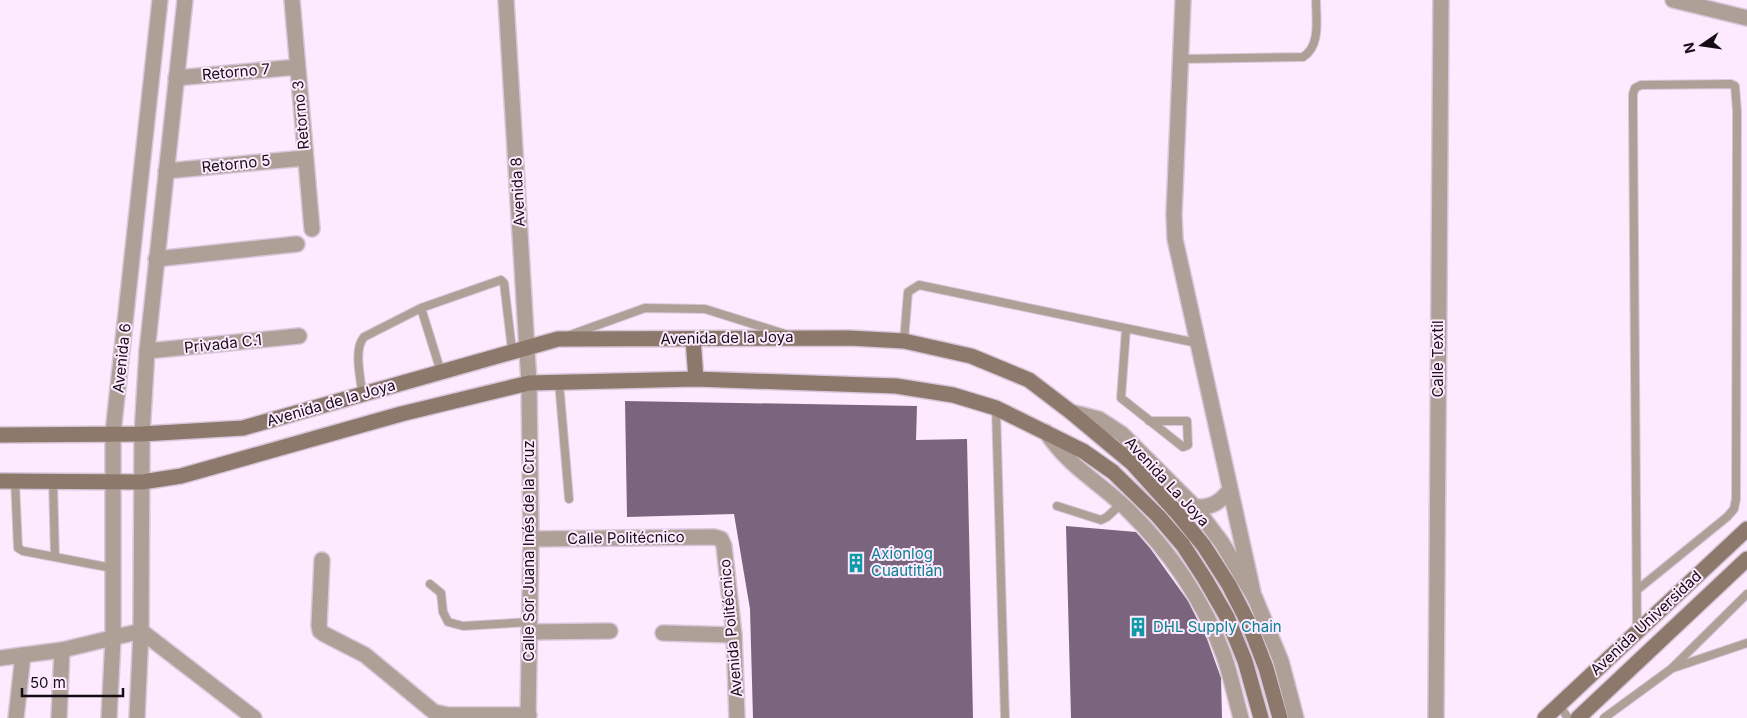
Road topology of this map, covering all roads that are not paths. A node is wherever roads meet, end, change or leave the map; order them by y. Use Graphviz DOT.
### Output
graph roads {
  1 [pos="160,0"];
  2 [pos="184,0"];
  3 [pos="292,0"];
  4 [pos="506,0"];
  5 [pos="1183,0"];
  6 [pos="1316,0"];
  7 [pos="1441,0"];
  8 [pos="1673,0"];
  9 [pos="1747,18"];
  10 [pos="1181,59"];
  11 [pos="297,67"];
  12 [pos="176,78"];
  13 [pos="305,158"];
  14 [pos="166,171"];
  15 [pos="312,229"];
  16 [pos="297,244"];
  17 [pos="156,259"];
  18 [pos="421,308"];
  19 [pos="525,316"];
  20 [pos="508,320"];
  21 [pos="1126,328"];
  22 [pos="299,336"];
  23 [pos="796,337"];
  24 [pos="693,338"];
  25 [pos="558,339"];
  26 [pos="904,341"];
  27 [pos="1197,343"];
  28 [pos="519,348"];
  29 [pos="147,352"];
  30 [pos="442,372"];
  31 [pos="696,379"];
  32 [pos="559,382"];
  33 [pos="529,383"];
  34 [pos="362,394"];
  35 [pos="996,408"];
  36 [pos="1070,412"];
  37 [pos="1149,421"];
  38 [pos="1046,432"];
  39 [pos="114,433"];
  40 [pos="142,434"];
  41 [pos="0,435"];
  42 [pos="7,481"];
  43 [pos="53,482"];
  44 [pos="112,482"];
  45 [pos="142,482"];
  46 [pos="1230,490"];
  47 [pos="569,499"];
  48 [pos="1121,504"];
  49 [pos="1057,506"];
  50 [pos="1195,507"];
  51 [pos="1747,529"];
  52 [pos="721,539"];
  53 [pos="531,540"];
  54 [pos="55,557"];
  55 [pos="1747,558"];
  56 [pos="322,560"];
  57 [pos="112,568"];
  58 [pos="430,584"];
  59 [pos="1637,590"];
  60 [pos="1747,594"];
  61 [pos="1255,598"];
  62 [pos="530,627"];
  63 [pos="141,631"];
  64 [pos="610,631"];
  65 [pos="1638,632"];
  66 [pos="663,633"];
  67 [pos="734,635"];
  68 [pos="113,638"];
  69 [pos="1747,643"];
  70 [pos="62,650"];
  71 [pos="23,655"];
  72 [pos="0,658"];
  73 [pos="1671,669"];
  74 [pos="1559,705"];
  75 [pos="528,716"];
  76 [pos="16,718"];
  77 [pos="59,718"];
  78 [pos="109,718"];
  79 [pos="137,718"];
  80 [pos="254,718"];
  81 [pos="737,718"];
  82 [pos="1006,718"];
  83 [pos="1241,718"];
  84 [pos="1261,718"];
  85 [pos="1280,718"];
  86 [pos="1296,718"];
  87 [pos="1436,718"];
  88 [pos="1545,718"];
  89 [pos="1568,718"];
  90 [pos="1578,718"];
  91 [pos="1604,718"];
  1 -- 39 [label="street, Avenida 6"];
  2 -- 12 [label="street, Avenida 6"];
  3 -- 11 [label="street, Retorno 3"];
  4 -- 19 [label="street, Avenida 8"];
  5 -- 10 [label="street"];
  6 -- 10 [label="lane"];
  7 -- 87 [label="street, Calle Textil"];
  8 -- 9 [label="street"];
  10 -- 27 [label="street"];
  11 -- 12 [label="street, Retorno 7"];
  11 -- 13 [label="street, Retorno 3"];
  12 -- 14 [label="street, Avenida 6"];
  13 -- 14 [label="street, Retorno 5"];
  13 -- 15 [label="street, Retorno 3"];
  14 -- 17 [label="street, Avenida 6"];
  16 -- 17 [label="street"];
  17 -- 29 [label="street, Avenida 6"];
  18 -- 20 [label="lane"];
  18 -- 30 [label="lane"];
  18 -- 34 [label="lane"];
  19 -- 20 [label="lane"];
  19 -- 28 [label="street, Avenida 8"];
  20 -- 28 [label="lane"];
  21 -- 26 [label="lane"];
  21 -- 27 [label="lane"];
  21 -- 37 [label="lane"];
  22 -- 29 [label="street, Privada C.1"];
  23 -- 24 [label="main road, Avenida de la Joya"];
  23 -- 25 [label="lane"];
  23 -- 26 [label="main road, Avenida de la Joya"];
  24 -- 25 [label="main road, Avenida de la Joya"];
  24 -- 31 [label="main road"];
  25 -- 28 [label="main road, Avenida de la Joya"];
  26 -- 36 [label="main road, Avenida de la Joya"];
  27 -- 46 [label="street"];
  28 -- 30 [label="main road, Avenida de la Joya"];
  28 -- 33 [label="street, Avenida 8"];
  29 -- 40 [label="street, Avenida 6"];
  30 -- 34 [label="main road, Avenida de la Joya"];
  31 -- 32 [label="main road, Avenida de la Joya"];
  31 -- 35 [label="main road, Avenida de la Joya"];
  32 -- 33 [label="main road, Avenida de la Joya"];
  32 -- 47 [label="lane"];
  33 -- 45 [label="main road, Avenida de la Joya"];
  33 -- 53 [label="street, Calle Sor Juana Inés de la Cruz"];
  34 -- 40 [label="main road, Avenida de la Joya"];
  35 -- 38 [label="main road, Avenida de la Joya"];
  35 -- 82 [label="lane"];
  36 -- 50 [label="street, Avenida La Joya"];
  36 -- 85 [label="main road, Avenida de la Joya"];
  37 -- 37 [label="lane"];
  38 -- 48 [label="street"];
  38 -- 84 [label="main road, Avenida de la Joya"];
  39 -- 40 [label="main road, Avenida de la Joya"];
  39 -- 41 [label="main road, Avenida de la Joya"];
  39 -- 44 [label="street, Avenida 6"];
  40 -- 45 [label="street, Avenida 6"];
  42 -- 43 [label="main road, Avenida de la Joya"];
  42 -- 54 [label="lane"];
  43 -- 44 [label="main road, Avenida de la Joya"];
  43 -- 54 [label="lane"];
  44 -- 45 [label="main road, Avenida de la Joya"];
  44 -- 57 [label="street, Avenida 6"];
  45 -- 63 [label="street, Avenida 6"];
  46 -- 50 [label="street"];
  46 -- 61 [label="street"];
  48 -- 49 [label="lane"];
  48 -- 83 [label="street"];
  50 -- 61 [label="street, Avenida La Joya"];
  51 -- 65 [label="main road, Avenida Universidad"];
  52 -- 53 [label="street, Calle Politécnico"];
  52 -- 67 [label="street, Avenida Politécnico"];
  53 -- 62 [label="street, Calle Sor Juana Inés de la Cruz"];
  54 -- 57 [label="lane"];
  55 -- 90 [label="main road, Avenida Universidad"];
  56 -- 75 [label="street"];
  57 -- 68 [label="street, Avenida 6"];
  58 -- 62 [label="lane"];
  59 -- 59 [label="lane"];
  59 -- 65 [label="lane"];
  60 -- 73 [label="lane"];
  61 -- 86 [label="street, Avenida La Joya"];
  62 -- 64 [label="street"];
  62 -- 75 [label="street, Calle Sor Juana Inés de la Cruz"];
  63 -- 68 [label="street"];
  63 -- 79 [label="street, Avenida 6"];
  63 -- 80 [label="street"];
  65 -- 74 [label="main road, Avenida Universidad"];
  66 -- 67 [label="street"];
  67 -- 81 [label="street, Avenida Politécnico"];
  68 -- 70 [label="street"];
  68 -- 78 [label="street, Avenida 6"];
  69 -- 73 [label="lane"];
  70 -- 71 [label="street"];
  70 -- 77 [label="street"];
  71 -- 72 [label="street"];
  71 -- 76 [label="street"];
  73 -- 91 [label="lane"];
  74 -- 88 [label="main road, Avenida Universidad"];
  74 -- 89 [label="lane"];
}
